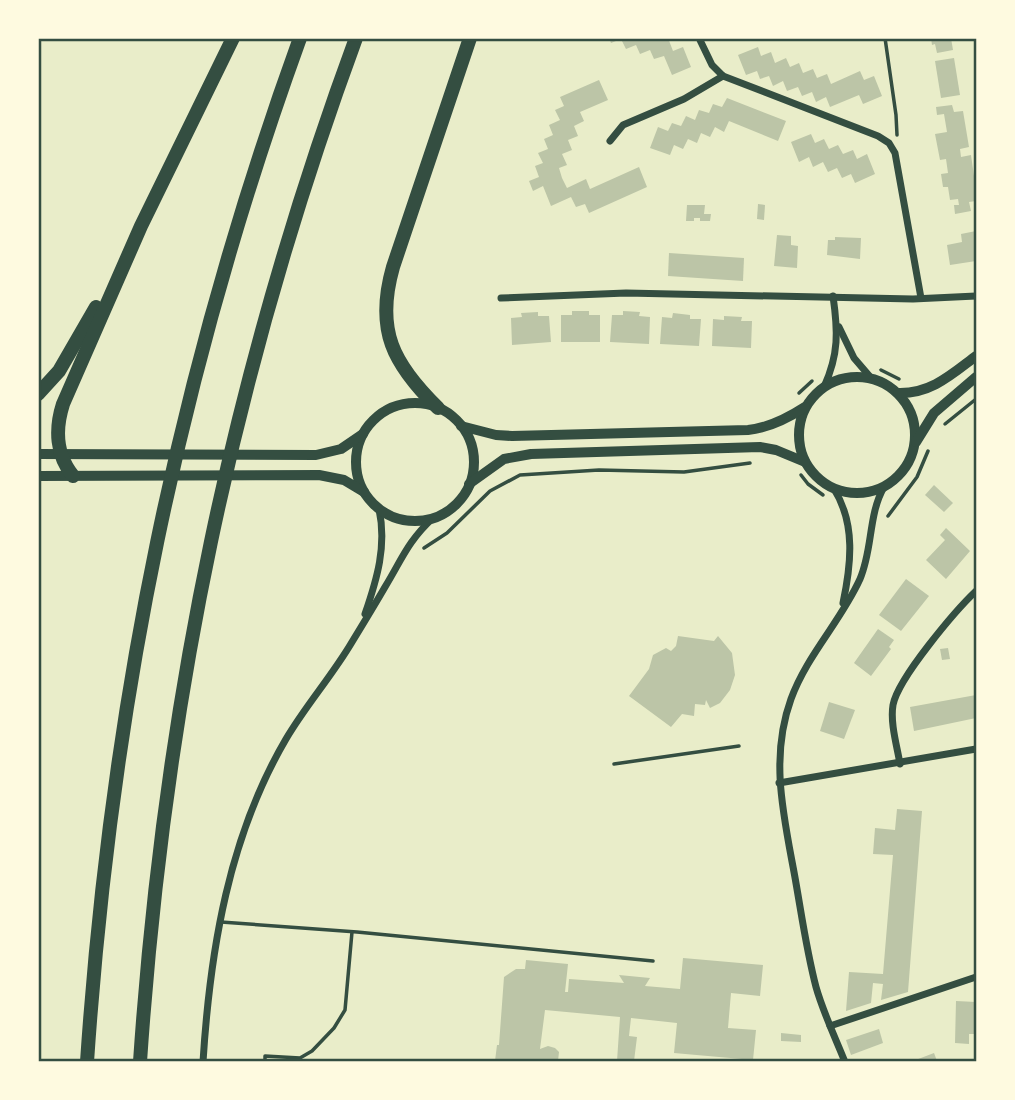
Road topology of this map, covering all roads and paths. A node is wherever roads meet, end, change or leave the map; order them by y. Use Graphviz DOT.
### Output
graph roads {
  1 [pos="233,38"];
  2 [pos="300,38"];
  3 [pos="356,38"];
  4 [pos="470,38"];
  5 [pos="699,38"];
  6 [pos="885,38"];
  7 [pos="723,76"];
  8 [pos="610,141"];
  9 [pos="897,162"];
  10 [pos="141,226"];
  11 [pos="834,296"];
  12 [pos="976,296"];
  13 [pos="501,298"];
  14 [pos="921,298"];
  15 [pos="837,323"];
  16 [pos="976,356"];
  17 [pos="872,373"];
  18 [pos="818,375"];
  19 [pos="976,377"];
  20 [pos="905,383"];
  21 [pos="824,387"];
  22 [pos="898,393"];
  23 [pos="38,394"];
  24 [pos="791,399"];
  25 [pos="976,400"];
  26 [pos="807,405"];
  27 [pos="438,408"];
  28 [pos="461,426"];
  29 [pos="943,427"];
  30 [pos="363,434"];
  31 [pos="932,442"];
  32 [pos="914,444"];
  33 [pos="38,454"];
  34 [pos="61,454"];
  35 [pos="757,462"];
  36 [pos="801,465"];
  37 [pos="38,476"];
  38 [pos="73,476"];
  39 [pos="469,484"];
  40 [pos="884,487"];
  41 [pos="364,492"];
  42 [pos="830,493"];
  43 [pos="379,509"];
  44 [pos="433,518"];
  45 [pos="882,522"];
  46 [pos="423,549"];
  47 [pos="976,591"];
  48 [pos="841,611"];
  49 [pos="362,624"];
  50 [pos="740,746"];
  51 [pos="976,749"];
  52 [pos="614,764"];
  53 [pos="900,764"];
  54 [pos="779,783"];
  55 [pos="219,922"];
  56 [pos="352,932"];
  57 [pos="653,961"];
  58 [pos="976,977"];
  59 [pos="830,1026"];
  60 [pos="300,1060"];
  61 [pos="87,1062"];
  62 [pos="140,1062"];
  63 [pos="203,1062"];
  64 [pos="265,1062"];
  65 [pos="845,1062"];
  1 -- 10 [label="highway"];
  2 -- 61 [label="highway"];
  3 -- 62 [label="highway"];
  4 -- 27 [label="highway"];
  5 -- 7 [label="street"];
  6 -- 9 [label="path"];
  7 -- 8 [label="street"];
  7 -- 9 [label="street"];
  9 -- 14 [label="street"];
  10 -- 23 [label="highway"];
  10 -- 34 [label="highway"];
  11 -- 13 [label="street"];
  11 -- 14 [label="street"];
  11 -- 15 [label="street"];
  12 -- 14 [label="street"];
  15 -- 17 [label="street"];
  15 -- 21 [label="street"];
  16 -- 22 [label="main road"];
  17 -- 20 [label="path"];
  17 -- 21 [label="main road"];
  17 -- 22 [label="main road"];
  18 -- 24 [label="path"];
  19 -- 32 [label="main road"];
  21 -- 26 [label="main road"];
  22 -- 32 [label="main road"];
  25 -- 29 [label="path"];
  26 -- 28 [label="main road"];
  26 -- 36 [label="main road"];
  27 -- 28 [label="main road"];
  27 -- 30 [label="main road"];
  28 -- 39 [label="main road"];
  30 -- 34 [label="main road"];
  30 -- 41 [label="main road"];
  31 -- 45 [label="path"];
  32 -- 40 [label="main road"];
  33 -- 34 [label="main road"];
  34 -- 38 [label="highway"];
  35 -- 46 [label="path"];
  36 -- 39 [label="main road"];
  36 -- 42 [label="main road"];
  36 -- 42 [label="path"];
  37 -- 38 [label="main road"];
  38 -- 41 [label="main road"];
  39 -- 44 [label="main road"];
  40 -- 42 [label="main road"];
  40 -- 48 [label="street"];
  41 -- 43 [label="main road"];
  42 -- 48 [label="street"];
  43 -- 44 [label="main road"];
  43 -- 49 [label="street"];
  44 -- 49 [label="street"];
  47 -- 53 [label="street"];
  48 -- 54 [label="street"];
  49 -- 55 [label="street"];
  50 -- 52 [label="lane"];
  51 -- 53 [label="street"];
  53 -- 54 [label="street"];
  54 -- 59 [label="street"];
  55 -- 56 [label="lane"];
  55 -- 63 [label="street"];
  56 -- 57 [label="lane"];
  56 -- 60 [label="lane"];
  58 -- 59 [label="street"];
  59 -- 65 [label="street"];
  60 -- 64 [label="lane"];
}
